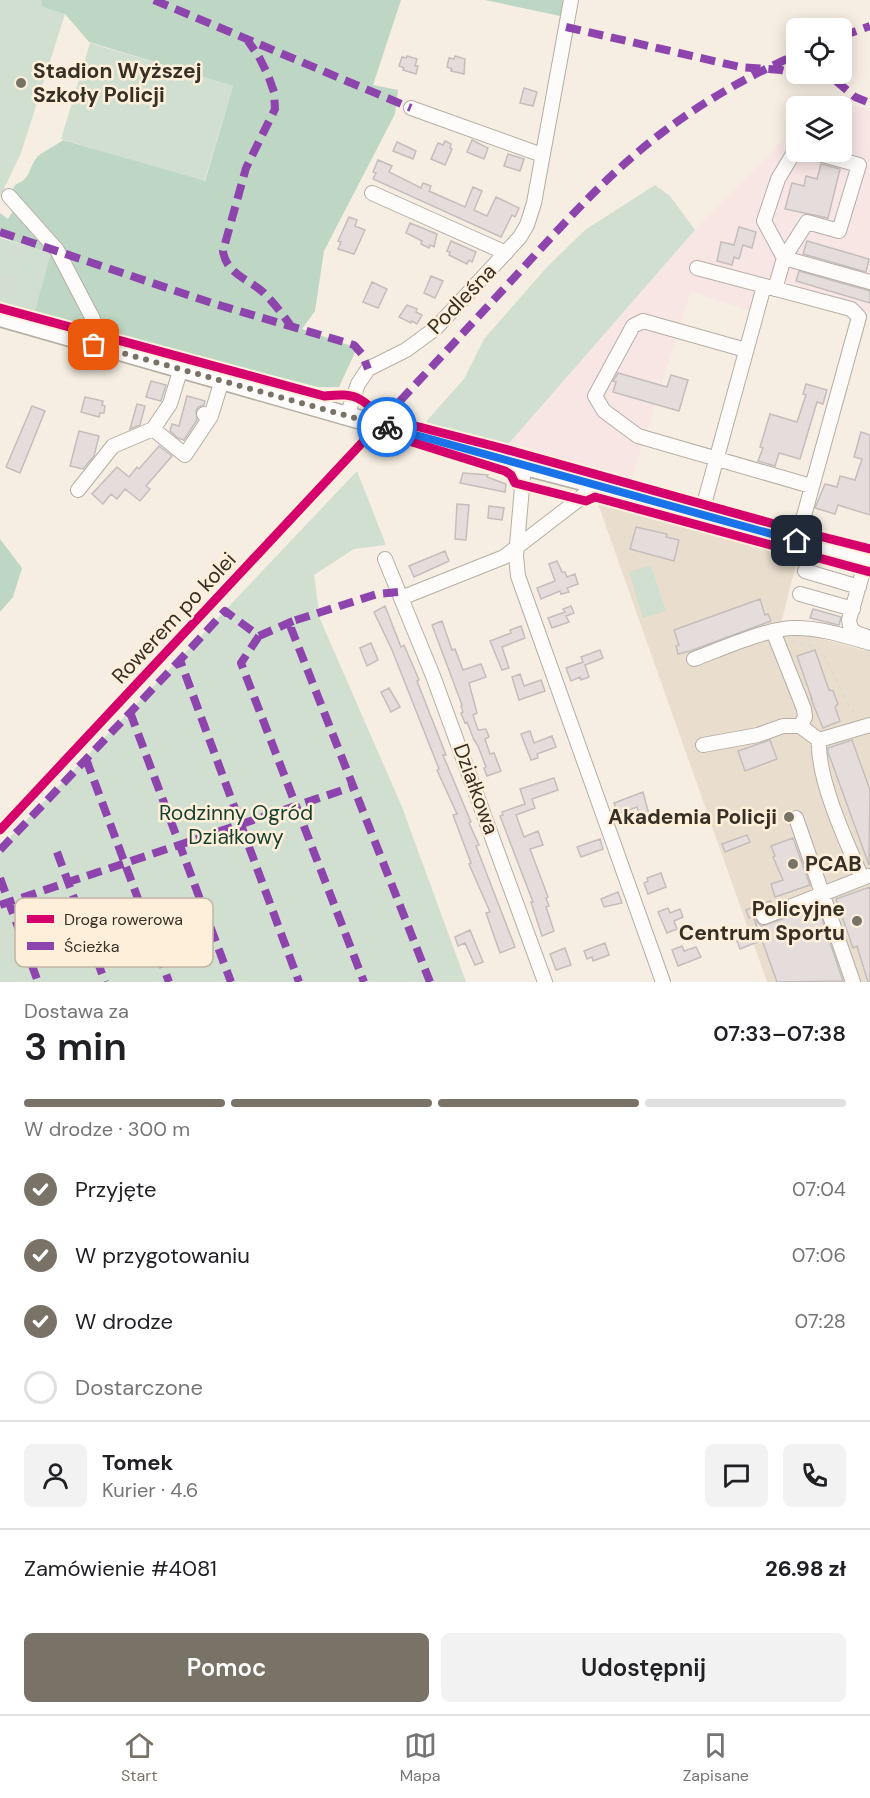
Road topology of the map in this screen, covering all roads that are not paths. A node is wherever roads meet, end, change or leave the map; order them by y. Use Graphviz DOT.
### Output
graph roads {
  1 [pos="570,3"];
  2 [pos="411,108"];
  3 [pos="542,155"];
  4 [pos="788,162"];
  5 [pos="848,162"];
  6 [pos="372,193"];
  7 [pos="9,196"];
  8 [pos="506,253"];
  9 [pos="784,258"];
  10 [pos="697,268"];
  11 [pos="870,282"];
  12 [pos="770,288"];
  13 [pos="0,304"];
  14 [pos="94,345"];
  15 [pos="746,350"];
  16 [pos="181,368"];
  17 [pos="222,380"];
  18 [pos="347,416"];
  19 [pos="153,429"];
  20 [pos="716,459"];
  21 [pos="524,465"];
  22 [pos="595,484"];
  23 [pos="811,486"];
  24 [pos="78,490"];
  25 [pos="701,514"];
  26 [pos="797,541"];
  27 [pos="517,547"];
  28 [pos="385,559"];
  29 [pos="868,561"];
  30 [pos="805,571"];
  31 [pos="859,587"];
  32 [pos="800,594"];
  33 [pos="401,598"];
  34 [pos="852,609"];
  35 [pos="774,634"];
  36 [pos="870,637"];
  37 [pos="870,643"];
  38 [pos="694,658"];
  39 [pos="868,725"];
  40 [pos="800,726"];
  41 [pos="819,740"];
  42 [pos="703,745"];
  43 [pos="796,818"];
  44 [pos="866,876"];
  45 [pos="823,892"];
  46 [pos="764,917"];
  47 [pos="545,982"];
  48 [pos="663,982"];
  49 [pos="853,982"];
  1 -- 3 [label="street, Podleśna"];
  2 -- 3 [label="street"];
  3 -- 8 [label="street, Podleśna"];
  4 -- 9 [label="street"];
  5 -- 9 [label="street"];
  6 -- 8 [label="street"];
  7 -- 14 [label="street"];
  8 -- 18 [label="street, Podleśna"];
  9 -- 11 [label="street"];
  9 -- 12 [label="street"];
  10 -- 12 [label="street"];
  12 -- 15 [label="street"];
  12 -- 23 [label="street"];
  13 -- 14 [label="main road"];
  14 -- 16 [label="main road"];
  15 -- 20 [label="street"];
  15 -- 20 [label="street"];
  16 -- 17 [label="main road"];
  16 -- 19 [label="street"];
  17 -- 18 [label="main road"];
  17 -- 19 [label="street"];
  18 -- 21 [label="main road"];
  19 -- 24 [label="street"];
  20 -- 23 [label="street"];
  20 -- 25 [label="street"];
  21 -- 22 [label="main road"];
  21 -- 27 [label="street"];
  22 -- 25 [label="main road"];
  22 -- 27 [label="street"];
  23 -- 26 [label="street"];
  25 -- 26 [label="main road"];
  26 -- 29 [label="main road"];
  27 -- 33 [label="street"];
  27 -- 48 [label="street"];
  28 -- 33 [label="street, Działkowa"];
  29 -- 31 [label="street"];
  30 -- 31 [label="street"];
  31 -- 34 [label="street"];
  32 -- 34 [label="street"];
  33 -- 47 [label="street, Działkowa"];
  34 -- 36 [label="street"];
  35 -- 37 [label="street"];
  35 -- 38 [label="street"];
  35 -- 40 [label="street"];
  39 -- 41 [label="street"];
  40 -- 41 [label="street"];
  40 -- 42 [label="street"];
  41 -- 44 [label="street"];
  43 -- 45 [label="street"];
  44 -- 45 [label="street"];
  45 -- 46 [label="street"];
  45 -- 49 [label="street"];
}
